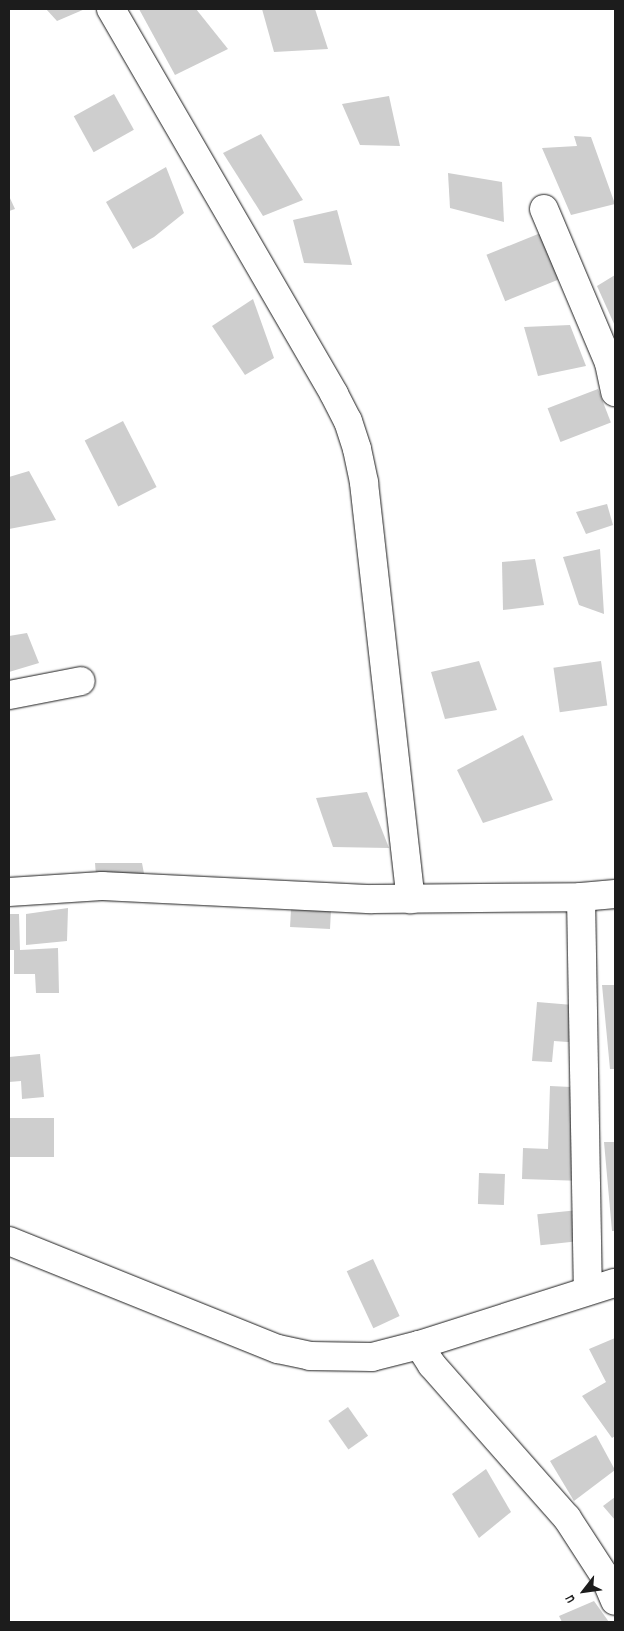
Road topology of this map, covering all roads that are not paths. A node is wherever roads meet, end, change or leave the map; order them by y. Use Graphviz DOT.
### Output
graph roads {
  1 [pos="111,9"];
  2 [pos="544,209"];
  3 [pos="615,392"];
  4 [pos="82,681"];
  5 [pos="9,695"];
  6 [pos="9,892"];
  7 [pos="615,894"];
  8 [pos="581,897"];
  9 [pos="411,899"];
  10 [pos="9,1241"];
  11 [pos="615,1283"];
  12 [pos="588,1290"];
  13 [pos="419,1345"];
  14 [pos="615,1601"];
  1 -- 9 [label="street"];
  2 -- 3 [label="street"];
  4 -- 5 [label="street"];
  6 -- 9 [label="street"];
  7 -- 8 [label="street"];
  8 -- 9 [label="street"];
  8 -- 12 [label="street"];
  10 -- 13 [label="street"];
  11 -- 12 [label="street"];
  12 -- 13 [label="street"];
  13 -- 14 [label="street"];
}
